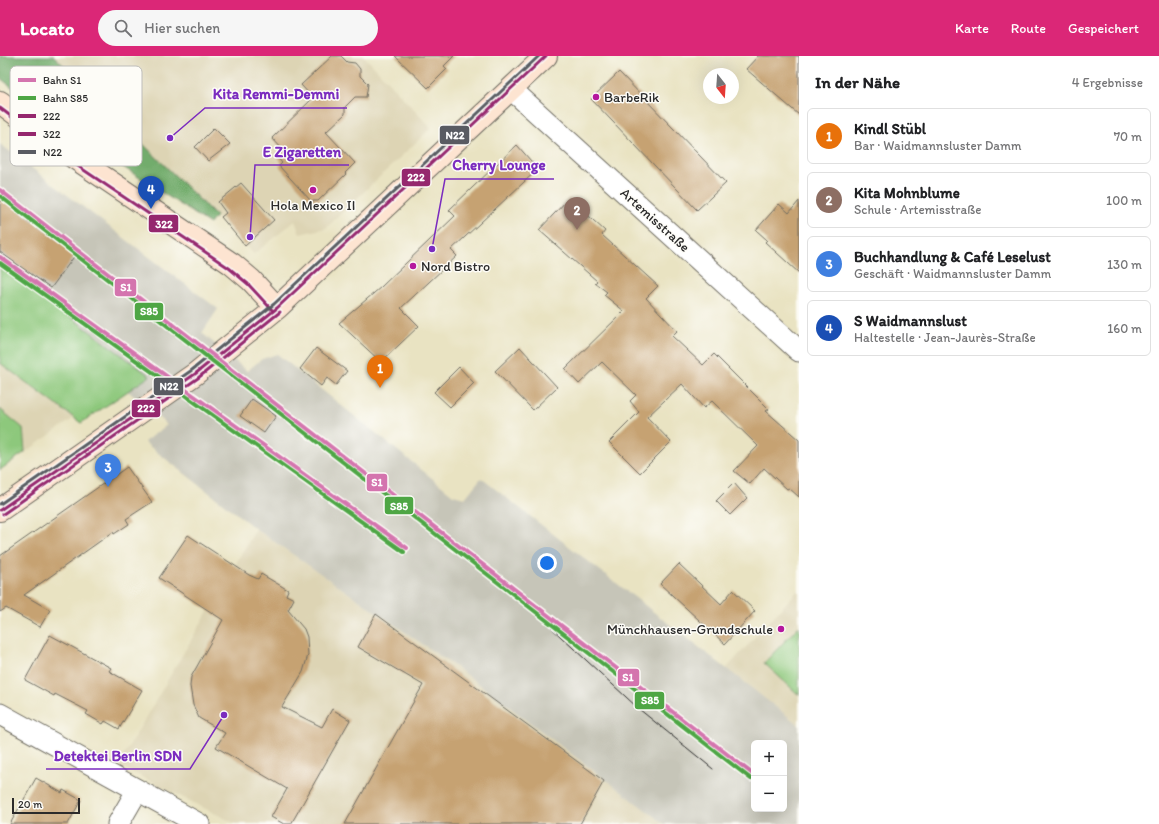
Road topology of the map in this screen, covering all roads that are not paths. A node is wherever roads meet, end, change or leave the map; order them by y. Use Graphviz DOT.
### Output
graph roads {
  1 [pos="546,56"];
  2 [pos="511,89"];
  3 [pos="0,102"];
  4 [pos="10,110"];
  5 [pos="87,166"];
  6 [pos="277,308"];
  7 [pos="799,351"];
  8 [pos="0,510"];
  9 [pos="0,714"];
  10 [pos="137,791"];
  11 [pos="118,824"];
  12 [pos="199,824"];
  1 -- 2 [label="main road"];
  2 -- 6 [label="main road"];
  2 -- 7 [label="street, Artemisstraße"];
  3 -- 4 [label="main road"];
  5 -- 6 [label="main road"];
  6 -- 8 [label="main road"];
  9 -- 10 [label="street"];
  10 -- 11 [label="street"];
  10 -- 12 [label="street"];
}
